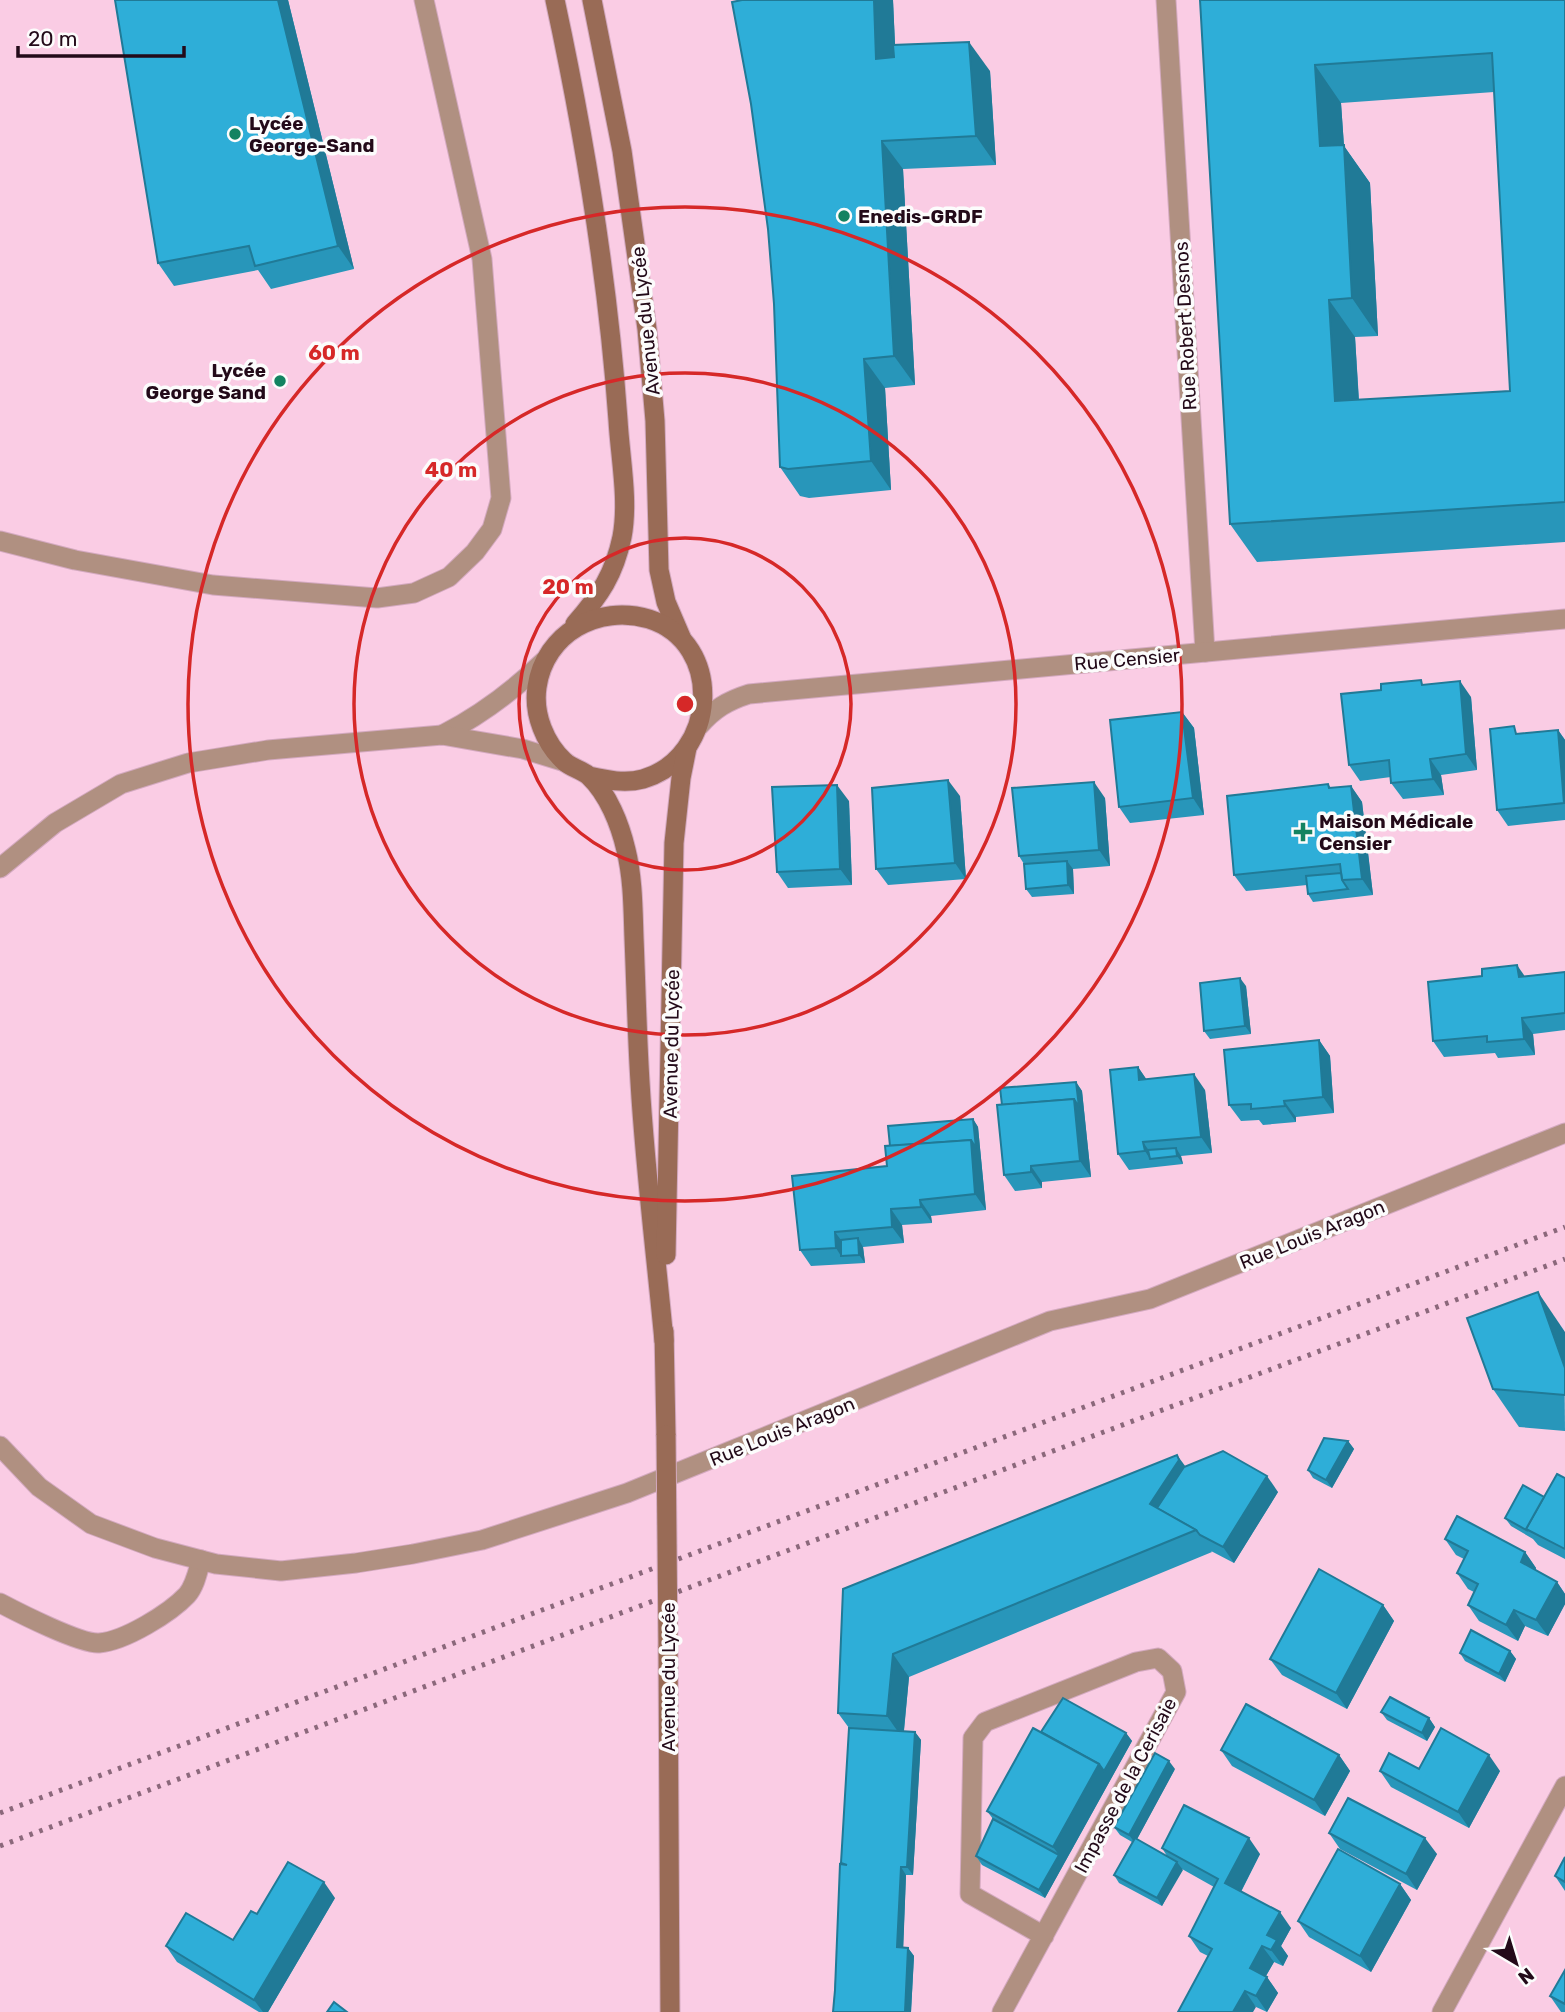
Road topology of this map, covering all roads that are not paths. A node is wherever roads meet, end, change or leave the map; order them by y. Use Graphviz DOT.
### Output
graph roads {
  1 [pos="424,0"];
  2 [pos="555,0"];
  3 [pos="592,0"];
  4 [pos="1166,0"];
  5 [pos="0,541"];
  6 [pos="1565,619"];
  7 [pos="570,631"];
  8 [pos="683,642"];
  9 [pos="1205,652"];
  10 [pos="544,661"];
  11 [pos="699,726"];
  12 [pos="442,735"];
  13 [pos="687,748"];
  14 [pos="565,762"];
  15 [pos="589,776"];
  16 [pos="0,868"];
  17 [pos="1565,1133"];
  18 [pos="664,1342"];
  19 [pos="0,1446"];
  20 [pos="201,1560"];
  21 [pos="0,1603"];
  22 [pos="1565,1786"];
  23 [pos="1044,1936"];
  24 [pos="670,2012"];
  25 [pos="1002,2012"];
  26 [pos="1442,2012"];
  1 -- 5 [label="street"];
  2 -- 7 [label="main road, Avenue du Lycée"];
  3 -- 8 [label="main road, Avenue du Lycée"];
  4 -- 9 [label="street, Rue Robert Desnos"];
  6 -- 9 [label="street, Rue Censier"];
  7 -- 8 [label="main road"];
  7 -- 10 [label="main road"];
  8 -- 11 [label="main road"];
  9 -- 11 [label="street, Rue Censier"];
  10 -- 12 [label="street"];
  10 -- 14 [label="main road"];
  11 -- 13 [label="main road"];
  12 -- 14 [label="street"];
  12 -- 16 [label="street"];
  13 -- 15 [label="main road"];
  13 -- 18 [label="main road, Avenue du Lycée"];
  14 -- 15 [label="main road"];
  15 -- 18 [label="main road, Avenue du Lycée"];
  17 -- 20 [label="street, Rue Louis Aragon"];
  18 -- 24 [label="main road, Avenue du Lycée, bridge"];
  19 -- 20 [label="street, Rue Louis Aragon"];
  20 -- 21 [label="street"];
  22 -- 26 [label="street"];
  23 -- 23 [label="street, Impasse de la Cerisaie"];
  23 -- 25 [label="street, Impasse de la Cerisaie"];
}
